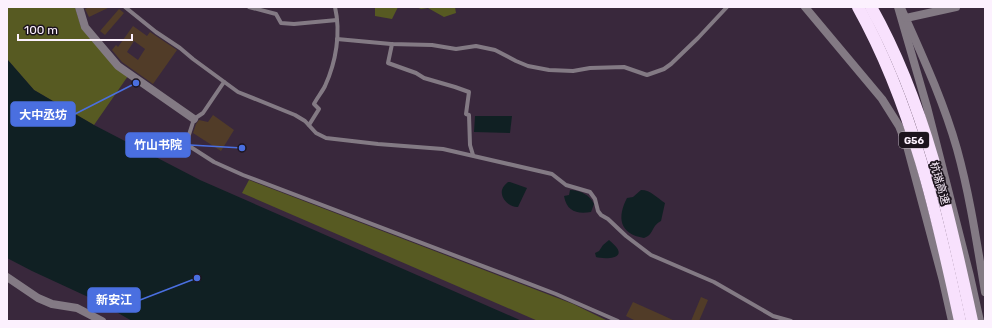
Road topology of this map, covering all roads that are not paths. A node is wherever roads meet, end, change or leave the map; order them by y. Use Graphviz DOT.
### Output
graph roads {
  1 [pos="79,7"];
  2 [pos="125,7"];
  3 [pos="249,7"];
  4 [pos="335,7"];
  5 [pos="727,7"];
  6 [pos="805,7"];
  7 [pos="858,7"];
  8 [pos="871,7"];
  9 [pos="899,7"];
  10 [pos="953,7"];
  11 [pos="906,18"];
  12 [pos="337,20"];
  13 [pos="337,39"];
  14 [pos="392,44"];
  15 [pos="224,82"];
  16 [pos="194,119"];
  17 [pos="309,125"];
  18 [pos="473,155"];
  19 [pos="7,277"];
  20 [pos="952,280"];
  21 [pos="985,292"];
  22 [pos="102,321"];
  23 [pos="618,321"];
  24 [pos="791,321"];
  25 [pos="952,321"];
  26 [pos="960,321"];
  27 [pos="972,321"];
  28 [pos="980,321"];
  1 -- 16 [label="street"];
  2 -- 15 [label="lane"];
  3 -- 12 [label="lane"];
  4 -- 12 [label="lane"];
  5 -- 14 [label="lane"];
  6 -- 20 [label="street"];
  7 -- 20 [label="highway, 杭瑞高速 / G56"];
  8 -- 20 [label="highway, 杭瑞高速 / G56"];
  9 -- 11 [label="street"];
  9 -- 28 [label="street"];
  10 -- 11 [label="street"];
  11 -- 21 [label="street"];
  12 -- 13 [label="lane"];
  13 -- 14 [label="lane"];
  13 -- 17 [label="lane"];
  14 -- 18 [label="lane"];
  15 -- 16 [label="lane"];
  15 -- 17 [label="lane"];
  16 -- 23 [label="lane"];
  17 -- 18 [label="lane"];
  18 -- 24 [label="lane"];
  19 -- 22 [label="street"];
  20 -- 25 [label="street"];
  20 -- 26 [label="highway, G56"];
  20 -- 27 [label="highway, G56"];
}
